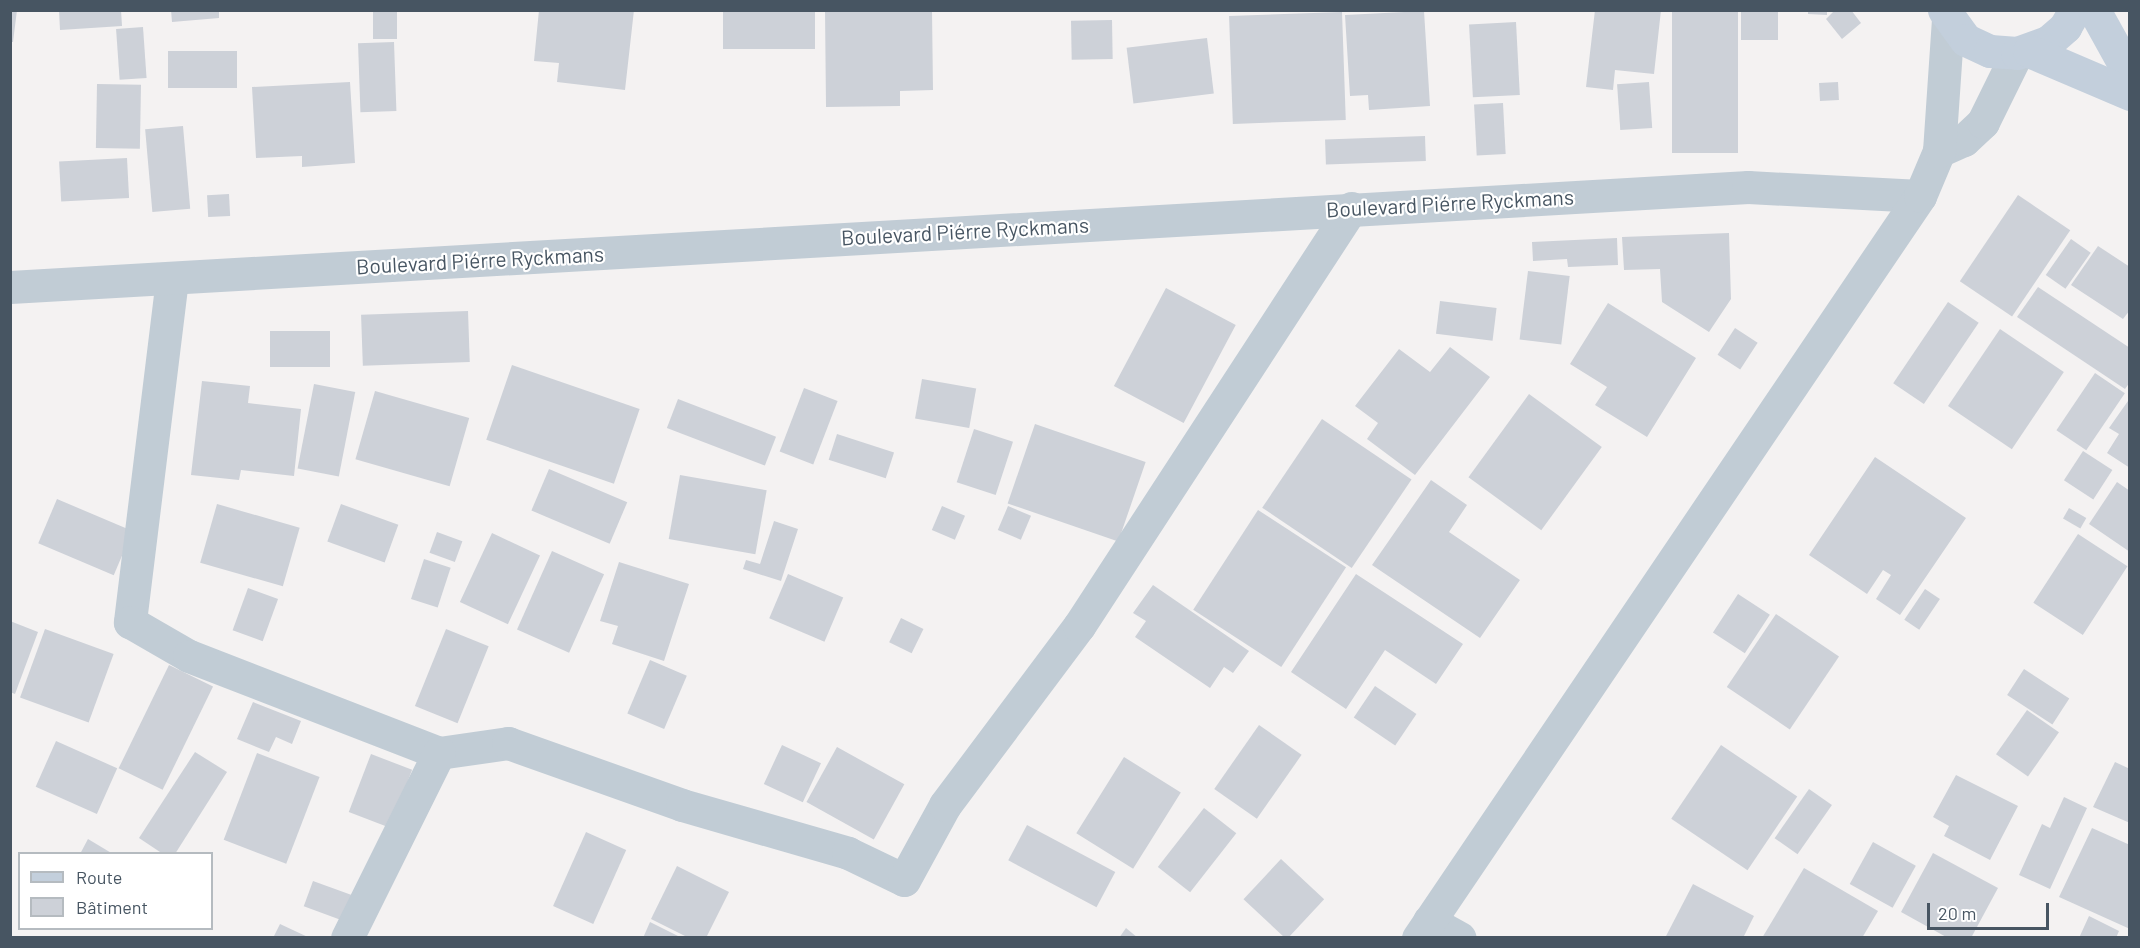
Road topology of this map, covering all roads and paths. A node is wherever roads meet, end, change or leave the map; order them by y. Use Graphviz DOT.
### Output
graph roads {
  1 [pos="2075,10"];
  2 [pos="2094,10"];
  3 [pos="1946,15"];
  4 [pos="2023,52"];
  5 [pos="2130,75"];
  6 [pos="2130,94"];
  7 [pos="1939,151"];
  8 [pos="1920,196"];
  9 [pos="1352,208"];
  10 [pos="172,279"];
  11 [pos="10,287"];
  12 [pos="439,753"];
  13 [pos="1424,929"];
  14 [pos="347,938"];
  15 [pos="1460,938"];
  1 -- 4 [label="street"];
  2 -- 5 [label="street"];
  3 -- 4 [label="street"];
  3 -- 7 [label="street"];
  4 -- 6 [label="street"];
  4 -- 7 [label="street"];
  7 -- 8 [label="street"];
  8 -- 9 [label="street, Boulevard Piérre Ryckmans"];
  8 -- 13 [label="street"];
  9 -- 10 [label="street, Boulevard Piérre Ryckmans"];
  9 -- 12 [label="street"];
  10 -- 11 [label="street, Boulevard Piérre Ryckmans"];
  10 -- 12 [label="street"];
  12 -- 14 [label="street"];
  13 -- 15 [label="street"];
}
